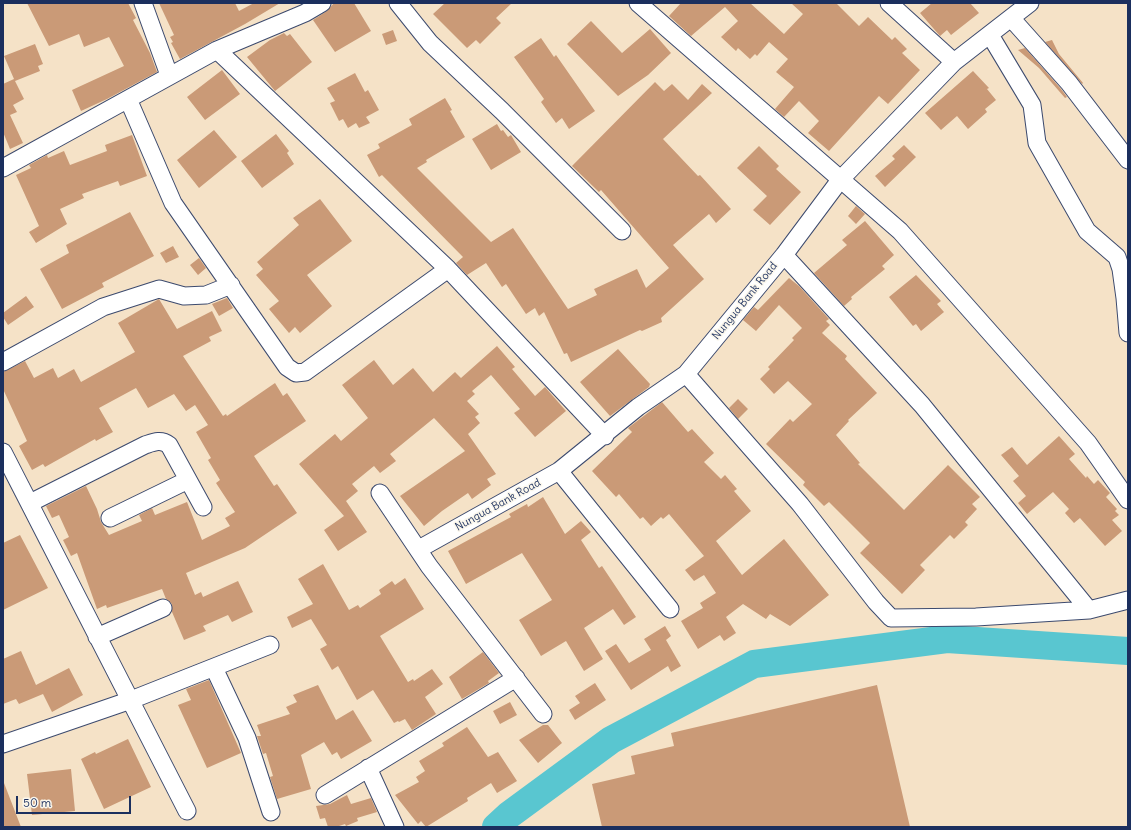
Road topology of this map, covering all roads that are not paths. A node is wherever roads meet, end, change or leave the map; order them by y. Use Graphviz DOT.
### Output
graph roads {
  1 [pos="143,3"];
  2 [pos="322,3"];
  3 [pos="398,3"];
  4 [pos="638,3"];
  5 [pos="889,3"];
  6 [pos="1030,3"];
  7 [pos="1012,18"];
  8 [pos="990,35"];
  9 [pos="217,50"];
  10 [pos="954,62"];
  11 [pos="170,75"];
  12 [pos="128,99"];
  13 [pos="1128,160"];
  14 [pos="3,168"];
  15 [pos="840,180"];
  16 [pos="622,231"];
  17 [pos="784,254"];
  18 [pos="448,269"];
  19 [pos="231,286"];
  20 [pos="1128,333"];
  21 [pos="3,362"];
  22 [pos="686,374"];
  23 [pos="605,436"];
  24 [pos="3,452"];
  25 [pos="559,471"];
  26 [pos="188,480"];
  27 [pos="380,493"];
  28 [pos="1128,500"];
  29 [pos="30,503"];
  30 [pos="203,507"];
  31 [pos="110,518"];
  32 [pos="419,550"];
  33 [pos="1128,600"];
  34 [pos="162,608"];
  35 [pos="670,609"];
  36 [pos="1089,610"];
  37 [pos="98,637"];
  38 [pos="270,645"];
  39 [pos="214,668"];
  40 [pos="516,678"];
  41 [pos="131,700"];
  42 [pos="543,714"];
  43 [pos="3,744"];
  44 [pos="368,768"];
  45 [pos="325,795"];
  46 [pos="187,812"];
  47 [pos="271,812"];
  48 [pos="395,827"];
  1 -- 11 [label="street"];
  2 -- 9 [label="street"];
  3 -- 16 [label="street"];
  4 -- 15 [label="street"];
  5 -- 10 [label="street"];
  6 -- 7 [label="street, Nungua Bank Road"];
  7 -- 8 [label="street, Nungua Bank Road"];
  7 -- 13 [label="street"];
  8 -- 10 [label="street, Nungua Bank Road"];
  8 -- 20 [label="street"];
  9 -- 11 [label="street"];
  9 -- 18 [label="street"];
  10 -- 15 [label="street, Nungua Bank Road"];
  11 -- 12 [label="street"];
  12 -- 14 [label="street"];
  12 -- 19 [label="street"];
  15 -- 17 [label="street, Nungua Bank Road"];
  15 -- 28 [label="street"];
  17 -- 22 [label="street, Nungua Bank Road"];
  17 -- 36 [label="street"];
  18 -- 19 [label="street"];
  18 -- 23 [label="street"];
  19 -- 21 [label="street"];
  22 -- 23 [label="street, Nungua Bank Road"];
  22 -- 36 [label="street"];
  23 -- 25 [label="street, Nungua Bank Road"];
  24 -- 29 [label="street"];
  25 -- 32 [label="street, Nungua Bank Road"];
  25 -- 35 [label="street"];
  26 -- 29 [label="street"];
  26 -- 30 [label="street"];
  26 -- 31 [label="street"];
  27 -- 32 [label="street"];
  29 -- 37 [label="street"];
  32 -- 40 [label="street"];
  33 -- 36 [label="street"];
  34 -- 37 [label="street"];
  37 -- 41 [label="street"];
  38 -- 39 [label="street"];
  39 -- 41 [label="street"];
  39 -- 47 [label="street"];
  40 -- 42 [label="street"];
  40 -- 44 [label="street"];
  41 -- 43 [label="street"];
  41 -- 46 [label="street"];
  44 -- 45 [label="street"];
  44 -- 48 [label="street"];
}
